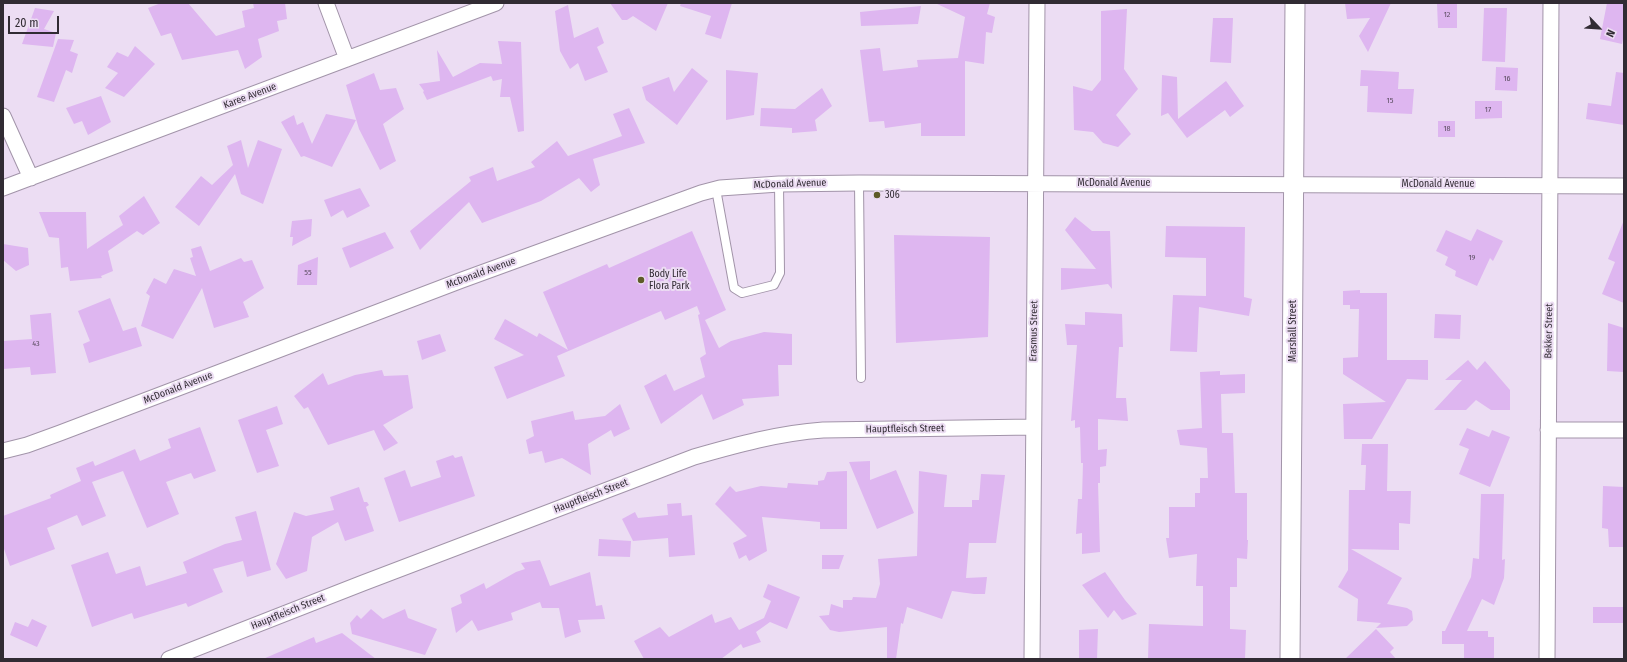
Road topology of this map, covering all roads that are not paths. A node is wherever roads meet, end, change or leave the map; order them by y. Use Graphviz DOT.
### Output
graph roads {
  1 [pos="326,3"];
  2 [pos="496,3"];
  3 [pos="1037,3"];
  4 [pos="1295,3"];
  5 [pos="1551,3"];
  6 [pos="347,58"];
  7 [pos="3,116"];
  8 [pos="31,178"];
  9 [pos="859,183"];
  10 [pos="1035,183"];
  11 [pos="779,184"];
  12 [pos="1293,184"];
  13 [pos="1551,185"];
  14 [pos="1624,186"];
  15 [pos="3,188"];
  16 [pos="716,189"];
  17 [pos="861,378"];
  18 [pos="1033,427"];
  19 [pos="1548,430"];
  20 [pos="1624,430"];
  21 [pos="3,451"];
  22 [pos="169,659"];
  23 [pos="1032,659"];
  24 [pos="1290,659"];
  25 [pos="1547,659"];
  1 -- 6 [label="street"];
  2 -- 6 [label="street, Karee Avenue"];
  3 -- 10 [label="street, Erasmus Street"];
  4 -- 12 [label="street, Marshall Street"];
  5 -- 13 [label="street, Bekker Street"];
  6 -- 8 [label="street, Karee Avenue"];
  7 -- 8 [label="street"];
  8 -- 15 [label="street, Karee Avenue"];
  9 -- 10 [label="street, McDonald Avenue"];
  9 -- 11 [label="street, McDonald Avenue"];
  9 -- 17 [label="lane"];
  10 -- 12 [label="street, McDonald Avenue"];
  10 -- 18 [label="street, Erasmus Street"];
  11 -- 16 [label="street, McDonald Avenue"];
  11 -- 16 [label="lane"];
  12 -- 13 [label="street, McDonald Avenue"];
  12 -- 24 [label="street, Marshall Street"];
  13 -- 14 [label="street, McDonald Avenue"];
  13 -- 19 [label="street, Bekker Street"];
  16 -- 21 [label="street, McDonald Avenue"];
  18 -- 22 [label="street, Hauptfleisch Street"];
  18 -- 23 [label="street, Erasmus Street"];
  19 -- 20 [label="street"];
  19 -- 25 [label="street, Bekker Street"];
}
